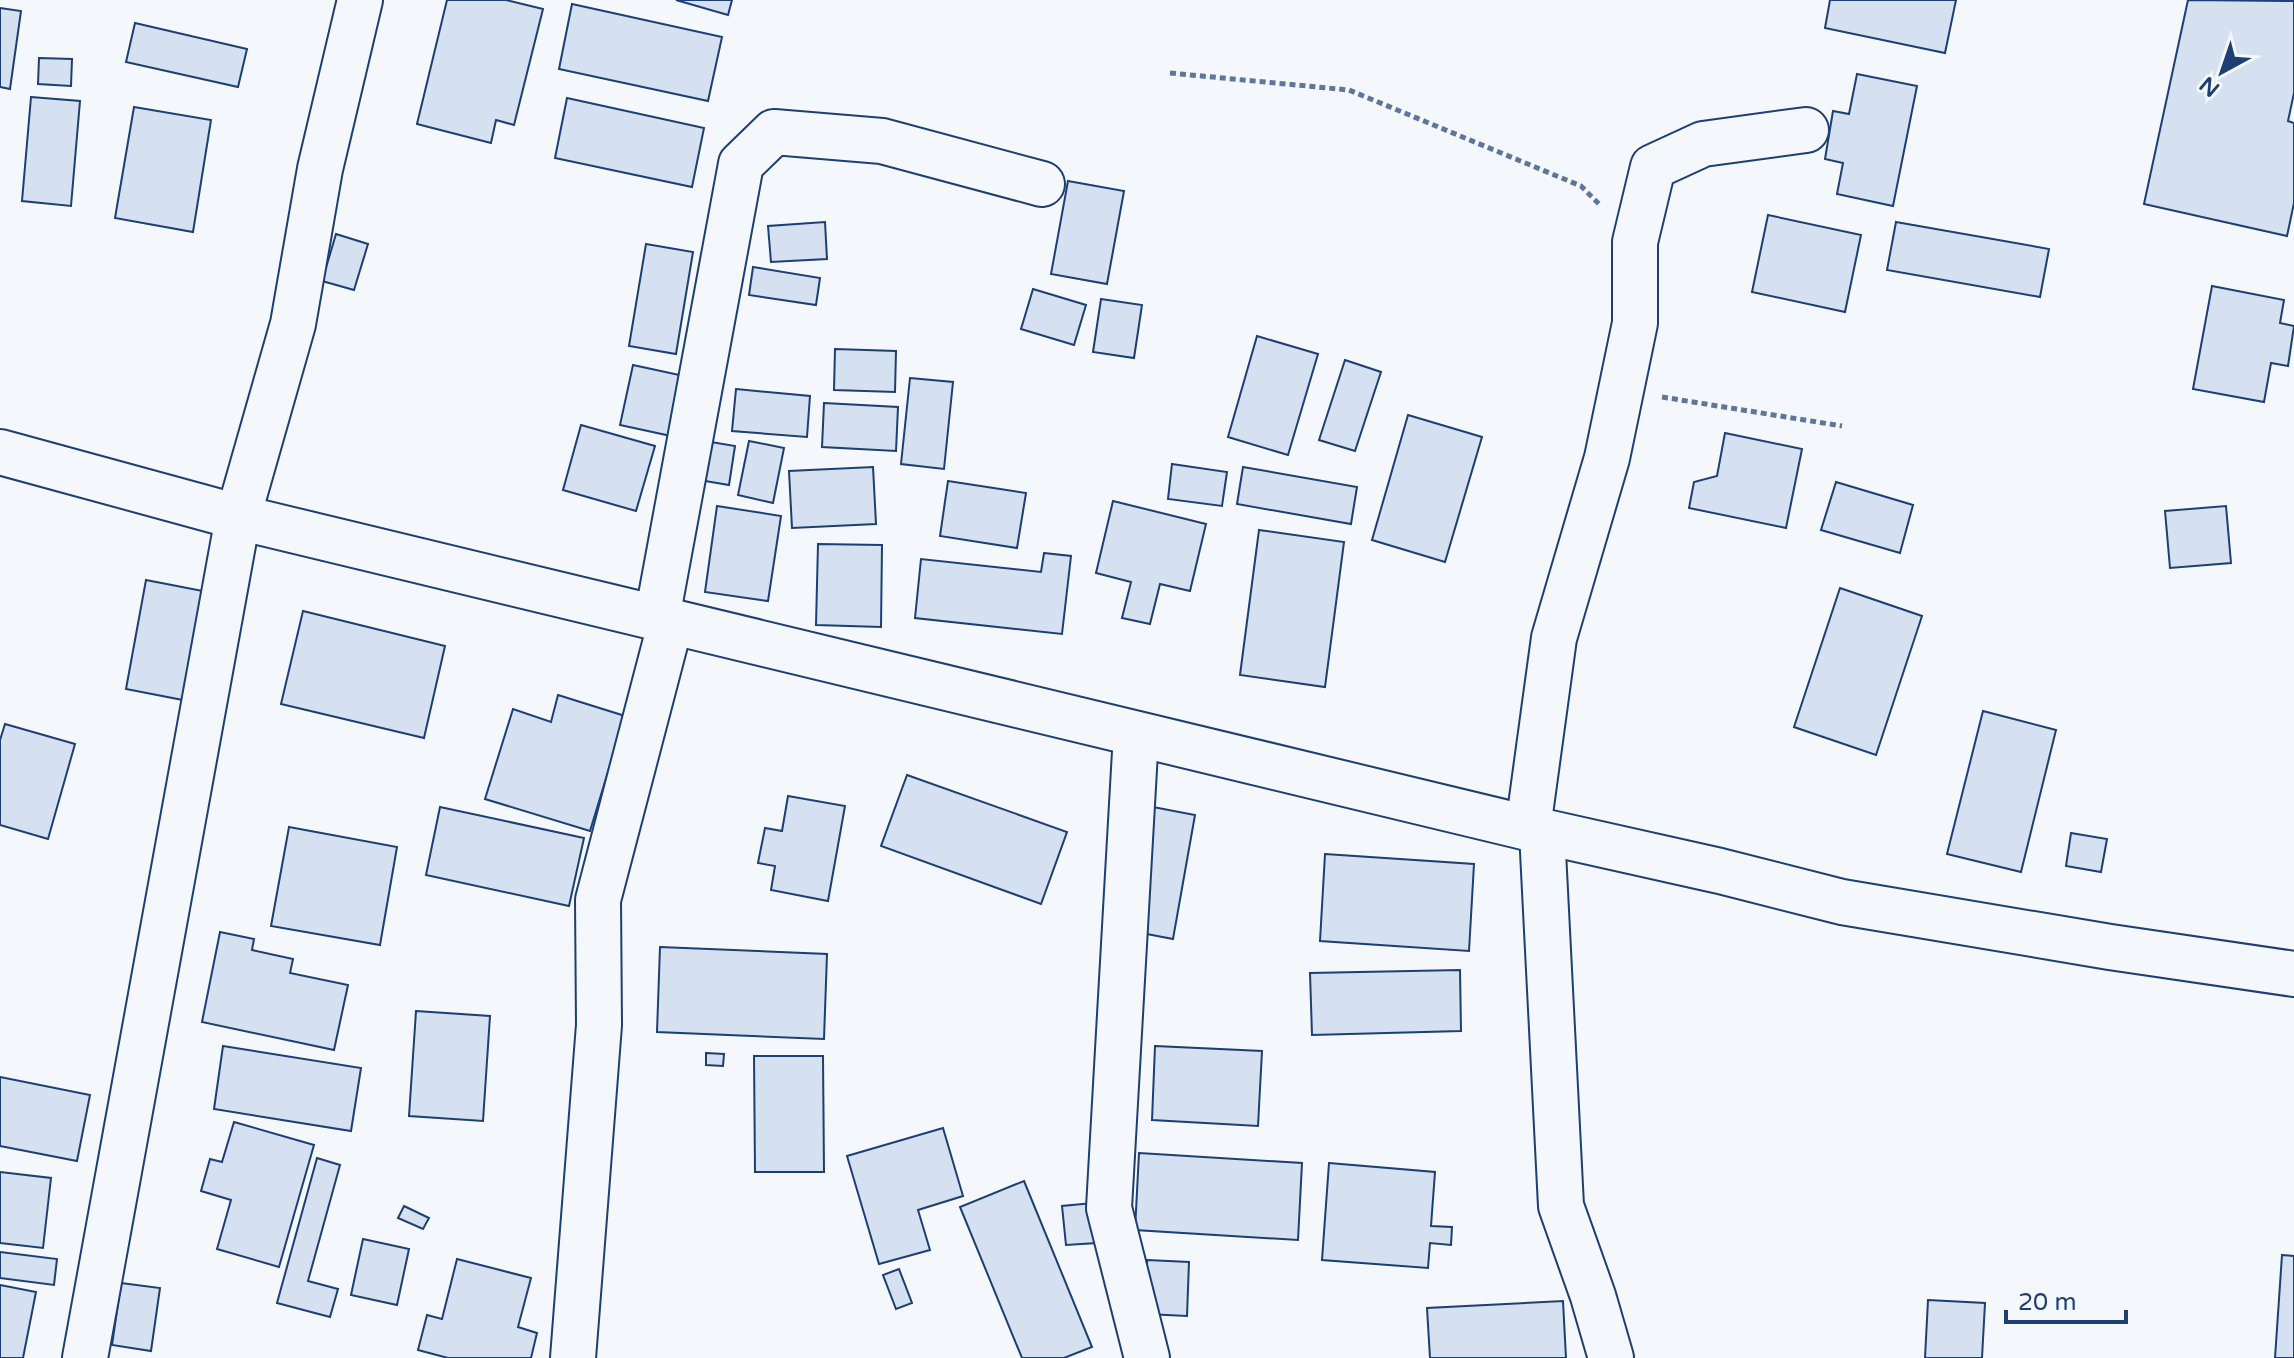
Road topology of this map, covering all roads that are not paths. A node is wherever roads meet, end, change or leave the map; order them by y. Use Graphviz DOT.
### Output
graph roads {
  1 [pos="360,0"];
  2 [pos="1806,130"];
  3 [pos="1042,184"];
  4 [pos="0,452"];
  5 [pos="238,517"];
  6 [pos="664,620"];
  7 [pos="1136,734"];
  8 [pos="1535,830"];
  9 [pos="2294,974"];
  10 [pos="85,1358"];
  11 [pos="573,1358"];
  12 [pos="1147,1358"];
  13 [pos="1611,1358"];
  1 -- 5 [label="street"];
  2 -- 8 [label="street"];
  3 -- 6 [label="street"];
  4 -- 5 [label="street"];
  5 -- 6 [label="street"];
  5 -- 10 [label="street"];
  6 -- 7 [label="street"];
  6 -- 11 [label="street"];
  7 -- 8 [label="street"];
  7 -- 12 [label="street"];
  8 -- 9 [label="street"];
  8 -- 13 [label="street"];
}
